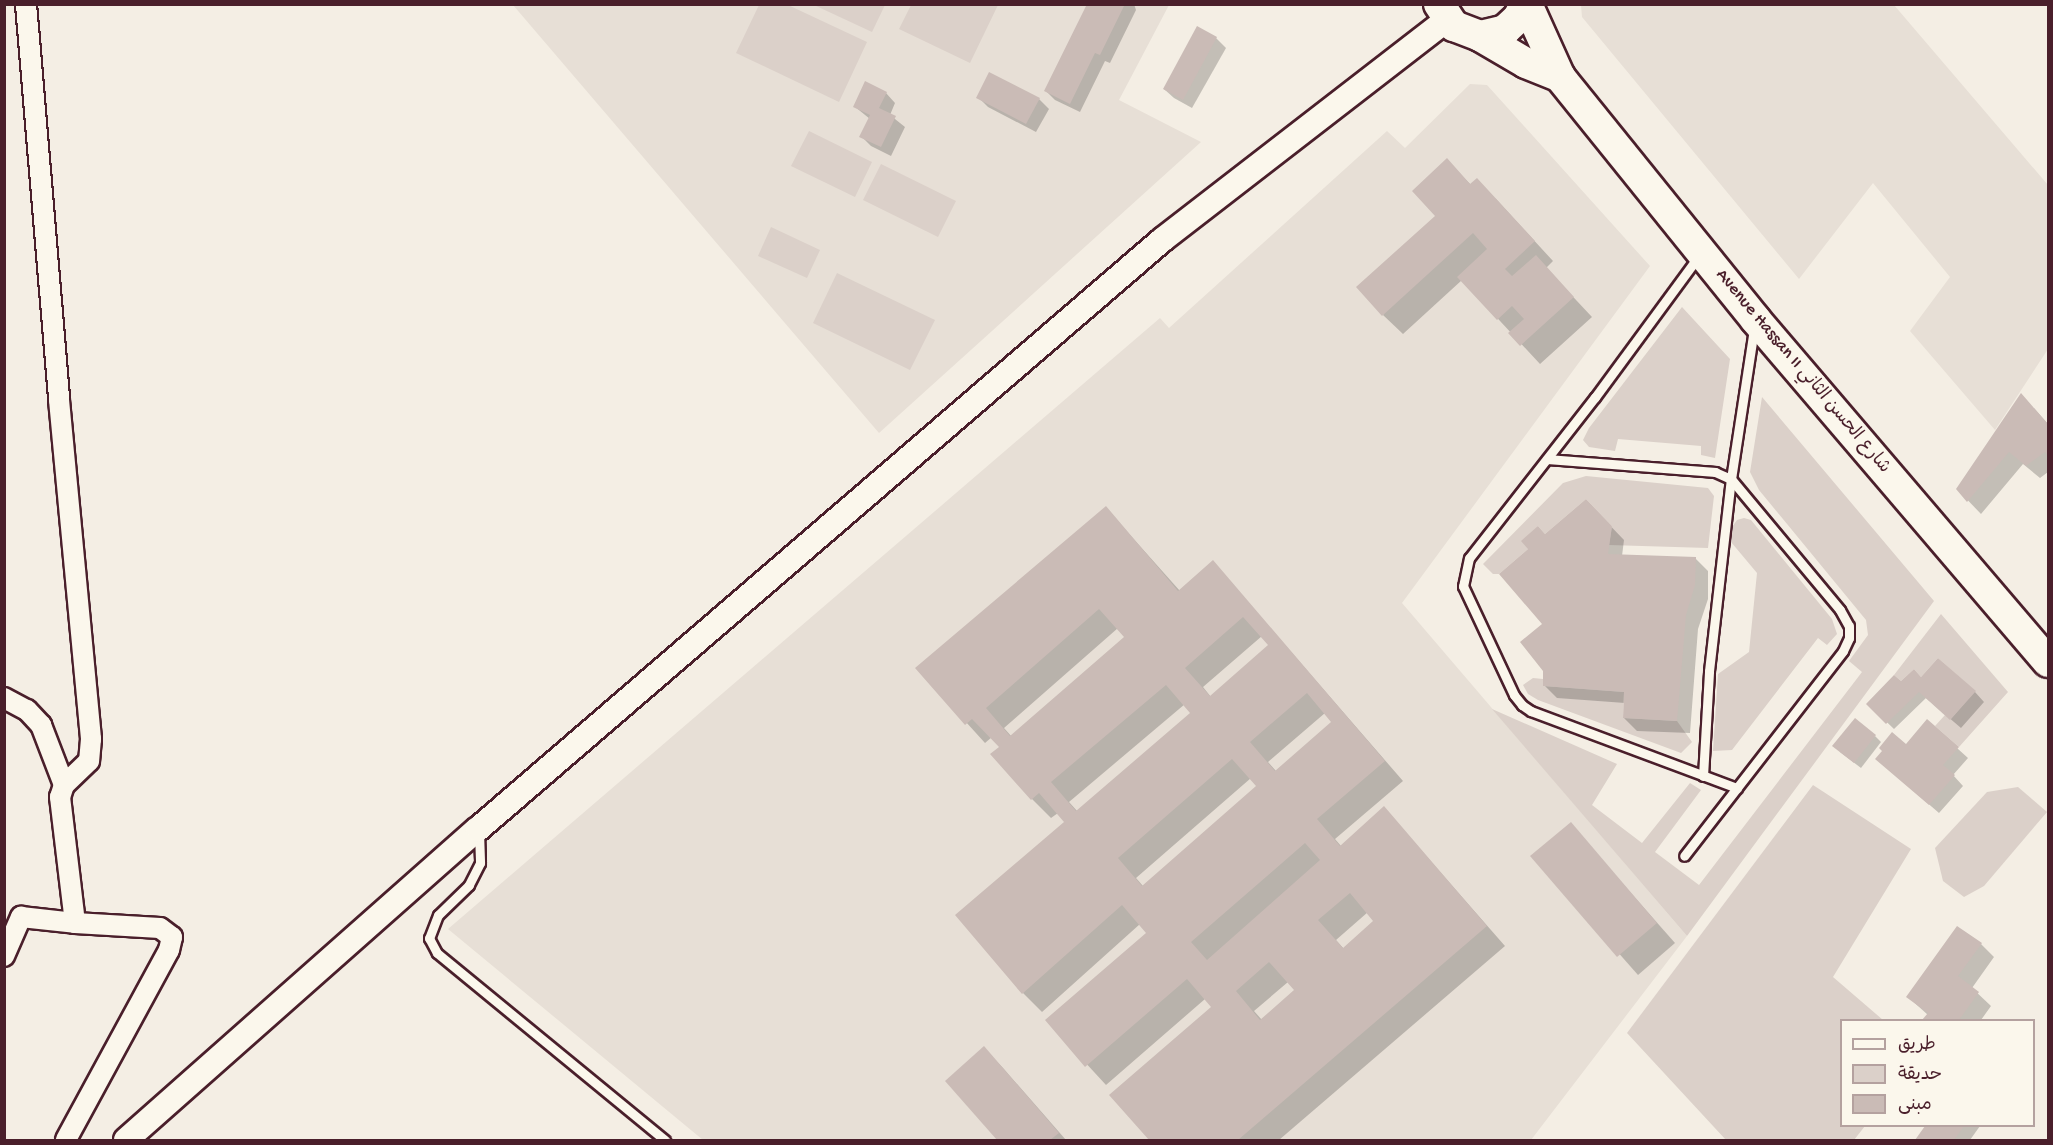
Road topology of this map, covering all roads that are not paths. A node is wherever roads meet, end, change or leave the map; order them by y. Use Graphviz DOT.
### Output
graph roads {
  1 [pos="26,4"];
  2 [pos="1526,4"];
  3 [pos="1443,12"];
  4 [pos="1480,36"];
  5 [pos="1560,77"];
  6 [pos="1701,253"];
  7 [pos="1755,319"];
  8 [pos="1546,459"];
  9 [pos="1731,479"];
  10 [pos="2049,662"];
  11 [pos="4,698"];
  12 [pos="1704,776"];
  13 [pos="64,785"];
  14 [pos="1737,788"];
  15 [pos="478,829"];
  16 [pos="1684,856"];
  17 [pos="13,914"];
  18 [pos="75,923"];
  19 [pos="4,956"];
  20 [pos="66,1140"];
  21 [pos="126,1140"];
  22 [pos="665,1140"];
  1 -- 13 [label="street"];
  2 -- 4 [label="main road"];
  2 -- 5 [label="main road, Avenue Hassan II شارع الحسن الثاني"];
  3 -- 4 [label="main road, Avenue Hassan II شارع الحسن الثاني"];
  3 -- 15 [label="street"];
  4 -- 5 [label="main road, Avenue Hassan II شارع الحسن الثاني"];
  5 -- 6 [label="main road, Avenue Hassan II شارع الحسن الثاني"];
  6 -- 7 [label="main road, Avenue Hassan II شارع الحسن الثاني"];
  6 -- 8 [label="lane"];
  7 -- 9 [label="lane"];
  7 -- 10 [label="main road, Avenue Hassan II شارع الحسن الثاني"];
  8 -- 9 [label="lane"];
  8 -- 12 [label="lane"];
  9 -- 12 [label="lane"];
  9 -- 14 [label="lane"];
  11 -- 13 [label="street"];
  12 -- 14 [label="lane"];
  13 -- 18 [label="street"];
  14 -- 16 [label="lane"];
  15 -- 21 [label="street"];
  15 -- 22 [label="lane"];
  17 -- 18 [label="street"];
  17 -- 19 [label="street"];
  18 -- 20 [label="street"];
}
